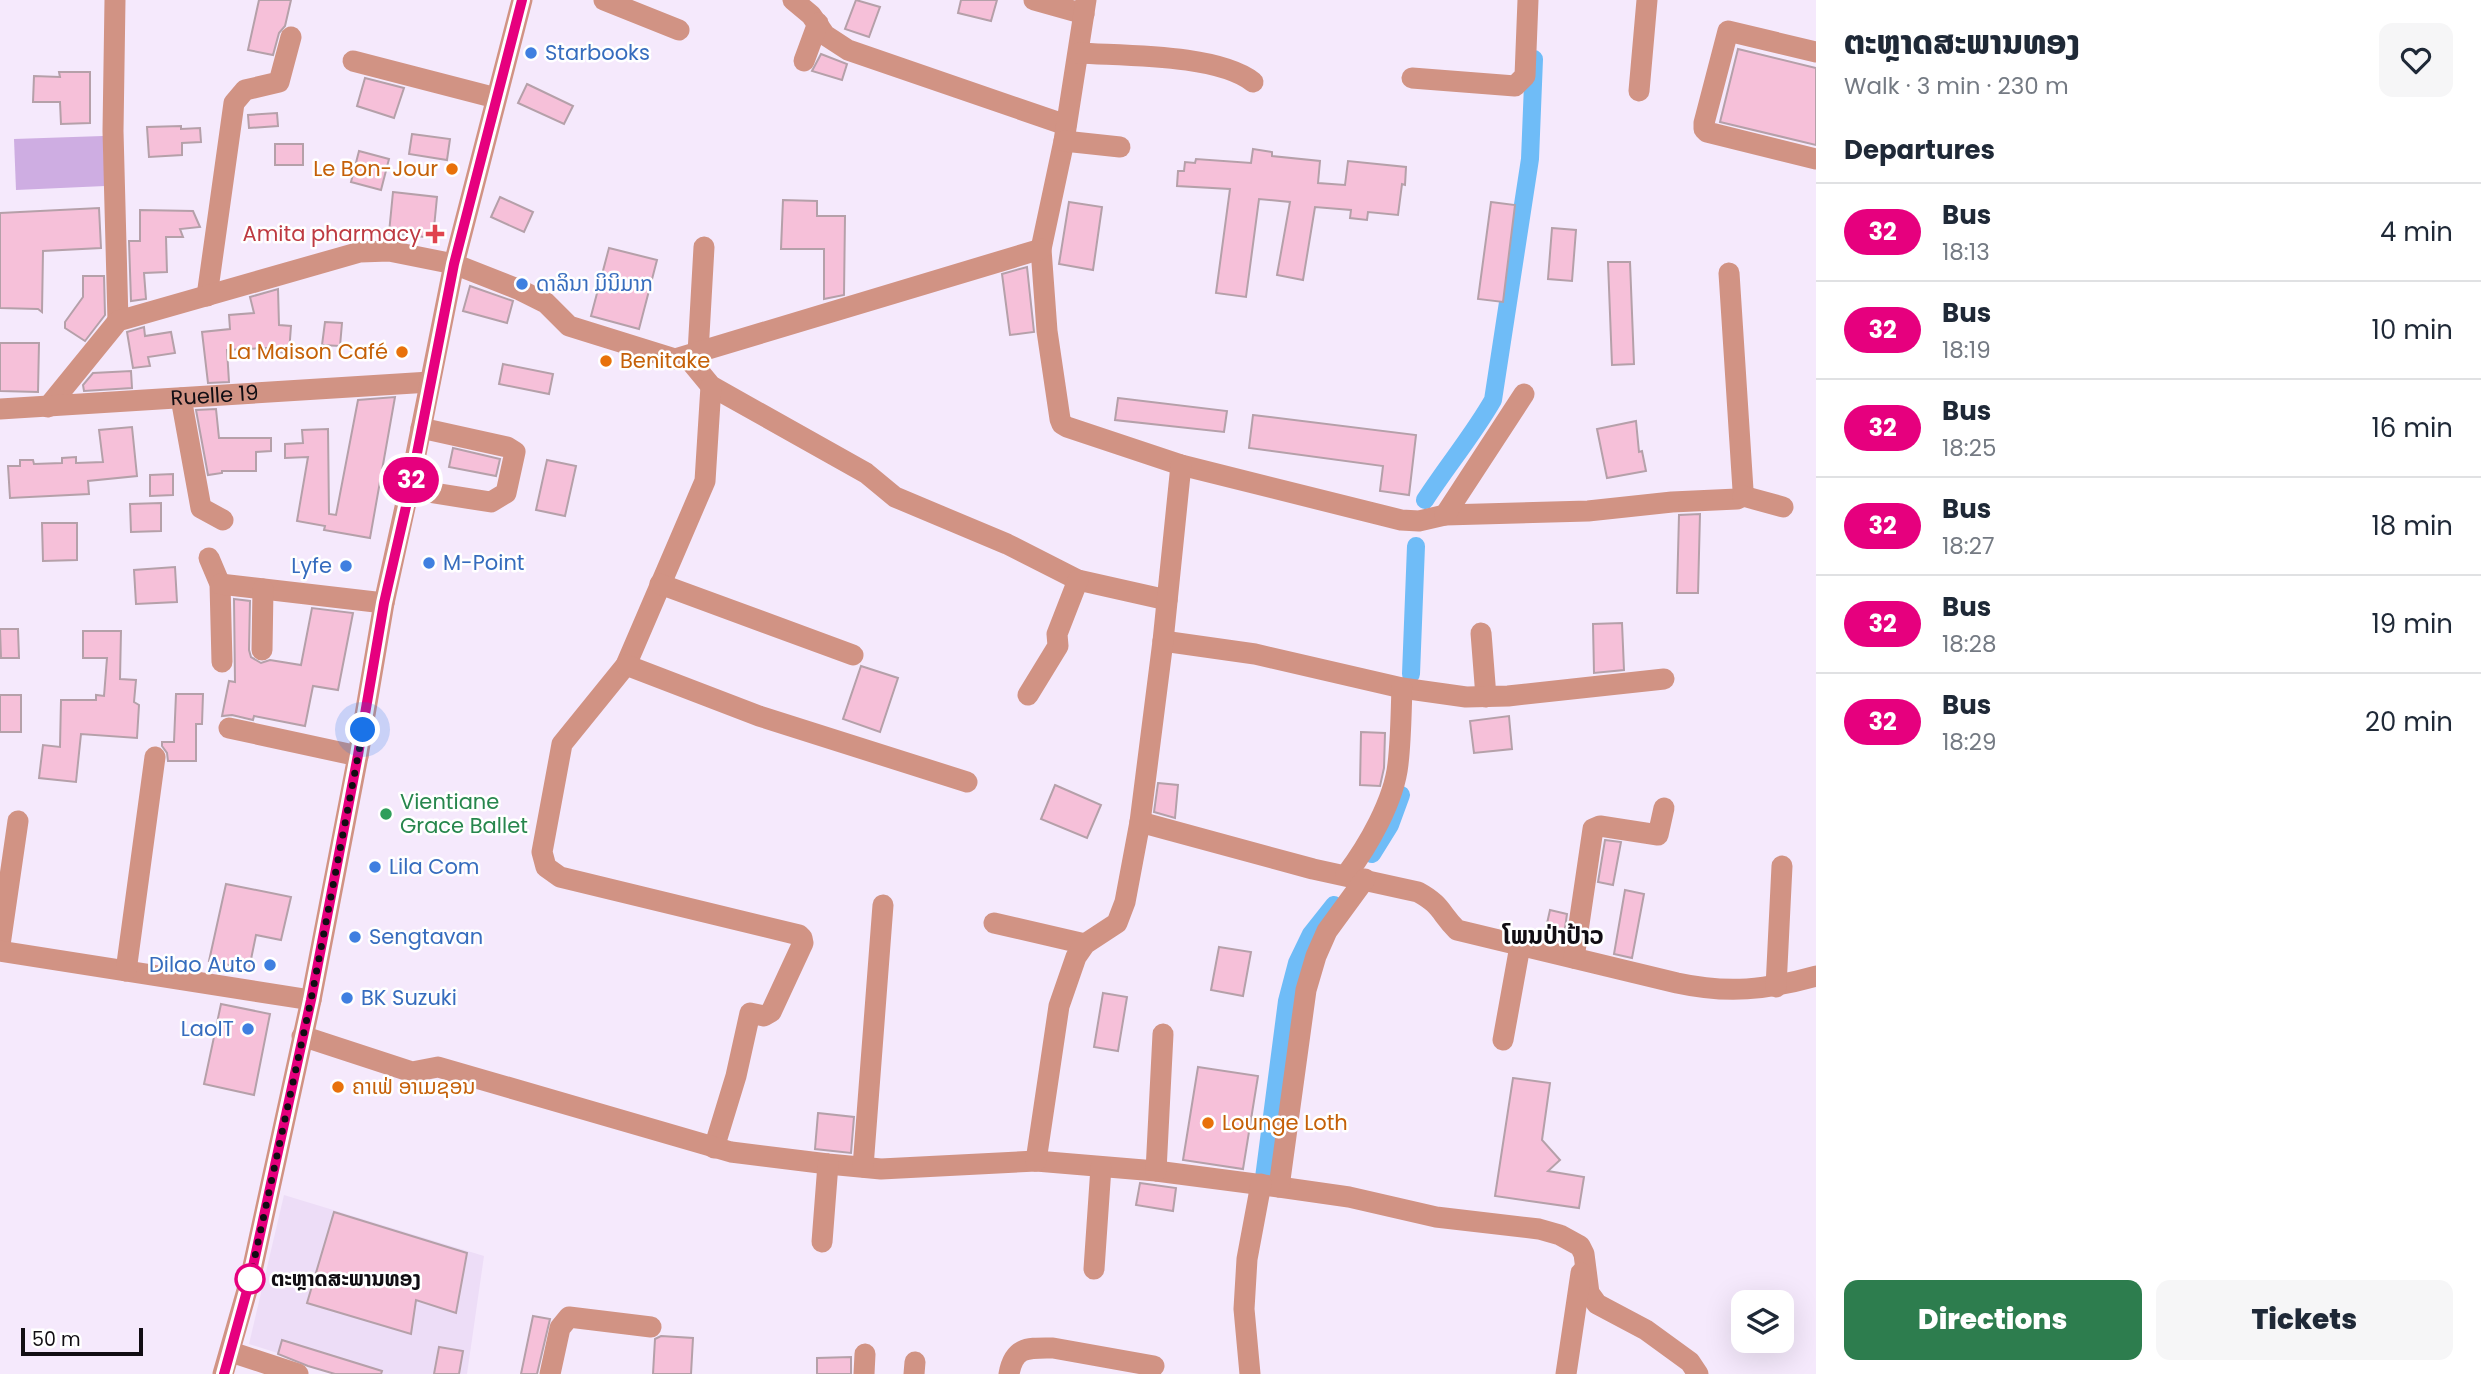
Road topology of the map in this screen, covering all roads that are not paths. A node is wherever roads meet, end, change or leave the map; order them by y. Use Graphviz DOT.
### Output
graph roads {
  1 [pos="115,0"];
  2 [pos="522,0"];
  3 [pos="604,0"];
  4 [pos="793,0"];
  5 [pos="1034,0"];
  6 [pos="1528,0"];
  7 [pos="1647,0"];
  8 [pos="1085,7"];
  9 [pos="818,23"];
  10 [pos="679,30"];
  11 [pos="291,37"];
  12 [pos="1816,52"];
  13 [pos="1079,53"];
  14 [pos="354,61"];
  15 [pos="804,61"];
  16 [pos="1412,78"];
  17 [pos="1253,82"];
  18 [pos="1639,92"];
  19 [pos="496,98"];
  20 [pos="1065,133"];
  21 [pos="1120,147"];
  22 [pos="1816,159"];
  23 [pos="704,247"];
  24 [pos="1041,249"];
  25 [pos="454,264"];
  26 [pos="1729,273"];
  27 [pos="207,296"];
  28 [pos="118,321"];
  29 [pos="693,355"];
  30 [pos="430,382"];
  31 [pos="711,386"];
  32 [pos="1524,394"];
  33 [pos="181,398"];
  34 [pos="48,407"];
  35 [pos="0,409"];
  36 [pos="421,428"];
  37 [pos="1181,464"];
  38 [pos="410,489"];
  39 [pos="1743,496"];
  40 [pos="1783,507"];
  41 [pos="1445,515"];
  42 [pos="223,520"];
  43 [pos="209,558"];
  44 [pos="1078,580"];
  45 [pos="220,584"];
  46 [pos="660,584"];
  47 [pos="262,589"];
  48 [pos="1167,600"];
  49 [pos="384,603"];
  50 [pos="1481,633"];
  51 [pos="1163,641"];
  52 [pos="262,650"];
  53 [pos="853,656"];
  54 [pos="222,662"];
  55 [pos="626,665"];
  56 [pos="1664,679"];
  57 [pos="1402,688"];
  58 [pos="1028,695"];
  59 [pos="1486,697"];
  60 [pos="229,728"];
  61 [pos="358,755"];
  62 [pos="155,757"];
  63 [pos="967,782"];
  64 [pos="1664,808"];
  65 [pos="18,821"];
  66 [pos="1140,822"];
  67 [pos="1782,866"];
  68 [pos="1356,877"];
  69 [pos="883,905"];
  70 [pos="994,923"];
  71 [pos="1085,944"];
  72 [pos="1520,946"];
  73 [pos="0,948"];
  74 [pos="1574,958"];
  75 [pos="126,971"];
  76 [pos="1816,976"];
  77 [pos="1776,987"];
  78 [pos="311,1000"];
  79 [pos="1163,1034"];
  80 [pos="302,1036"];
  81 [pos="1503,1040"];
  82 [pos="714,1148"];
  83 [pos="1035,1161"];
  84 [pos="828,1164"];
  85 [pos="863,1167"];
  86 [pos="1101,1167"];
  87 [pos="1156,1171"];
  88 [pos="1270,1185"];
  89 [pos="822,1242"];
  90 [pos="1584,1254"];
  91 [pos="1094,1269"];
  92 [pos="651,1327"];
  93 [pos="231,1352"];
  94 [pos="1154,1366"];
  95 [pos="223,1374"];
  96 [pos="298,1374"];
  97 [pos="551,1374"];
  98 [pos="1009,1374"];
  99 [pos="1250,1374"];
  100 [pos="1566,1374"];
  101 [pos="1698,1374"];
  1 -- 28 [label="street"];
  2 -- 19 [label="street"];
  3 -- 10 [label="street"];
  4 -- 9 [label="street"];
  5 -- 8 [label="street"];
  6 -- 16 [label="street"];
  7 -- 18 [label="street"];
  8 -- 13 [label="street"];
  9 -- 15 [label="street"];
  9 -- 20 [label="street"];
  11 -- 27 [label="street"];
  12 -- 22 [label="street"];
  13 -- 17 [label="street"];
  13 -- 20 [label="street"];
  14 -- 19 [label="street"];
  19 -- 25 [label="street"];
  20 -- 21 [label="street"];
  20 -- 24 [label="street"];
  23 -- 29 [label="street"];
  24 -- 29 [label="street"];
  24 -- 37 [label="street"];
  25 -- 27 [label="street"];
  25 -- 29 [label="street"];
  25 -- 30 [label="street"];
  26 -- 39 [label="street"];
  27 -- 28 [label="street"];
  28 -- 34 [label="street"];
  29 -- 31 [label="street"];
  30 -- 33 [label="street, Ruelle 19"];
  30 -- 36 [label="street"];
  31 -- 44 [label="street"];
  31 -- 46 [label="street"];
  32 -- 41 [label="street"];
  33 -- 34 [label="street, Ruelle 19"];
  33 -- 42 [label="street"];
  34 -- 35 [label="street, Ruelle 19"];
  36 -- 38 [label="street"];
  36 -- 38 [label="street"];
  37 -- 41 [label="street"];
  37 -- 48 [label="street"];
  38 -- 49 [label="street"];
  39 -- 40 [label="street"];
  39 -- 41 [label="street"];
  43 -- 45 [label="street"];
  44 -- 48 [label="street"];
  44 -- 58 [label="street"];
  45 -- 47 [label="street"];
  45 -- 54 [label="street"];
  46 -- 53 [label="street"];
  46 -- 55 [label="street"];
  47 -- 49 [label="street"];
  47 -- 52 [label="street"];
  48 -- 51 [label="street"];
  49 -- 61 [label="street"];
  50 -- 59 [label="street"];
  51 -- 57 [label="street"];
  51 -- 66 [label="street"];
  55 -- 63 [label="street"];
  55 -- 82 [label="street"];
  56 -- 59 [label="street"];
  57 -- 59 [label="street"];
  57 -- 68 [label="street"];
  60 -- 61 [label="street"];
  61 -- 78 [label="street"];
  62 -- 75 [label="street"];
  64 -- 74 [label="street"];
  65 -- 73 [label="street"];
  66 -- 68 [label="street"];
  66 -- 71 [label="street"];
  67 -- 77 [label="street"];
  68 -- 72 [label="street"];
  68 -- 88 [label="street"];
  69 -- 85 [label="street"];
  70 -- 71 [label="street"];
  71 -- 83 [label="street"];
  72 -- 74 [label="street"];
  72 -- 81 [label="street"];
  73 -- 75 [label="street"];
  74 -- 77 [label="street"];
  75 -- 78 [label="street"];
  76 -- 77 [label="street"];
  78 -- 80 [label="street"];
  79 -- 87 [label="street"];
  80 -- 82 [label="street"];
  80 -- 93 [label="street"];
  82 -- 84 [label="street"];
  83 -- 85 [label="street"];
  83 -- 86 [label="street"];
  84 -- 85 [label="street"];
  84 -- 89 [label="street"];
  86 -- 87 [label="street"];
  86 -- 91 [label="street"];
  87 -- 88 [label="street"];
  88 -- 90 [label="street"];
  88 -- 99 [label="street"];
  90 -- 100 [label="street"];
  90 -- 101 [label="street"];
  92 -- 97 [label="street"];
  93 -- 95 [label="street"];
  93 -- 96 [label="street"];
  94 -- 98 [label="street"];
}
